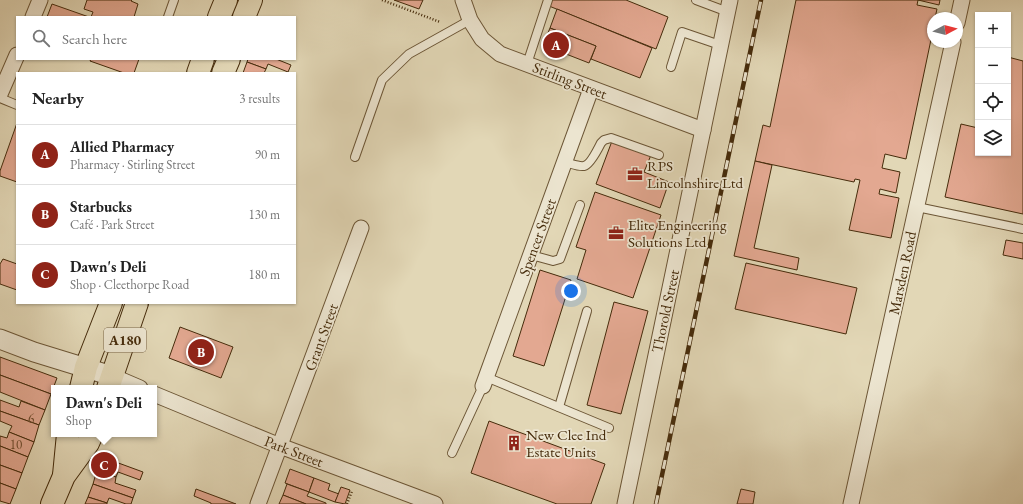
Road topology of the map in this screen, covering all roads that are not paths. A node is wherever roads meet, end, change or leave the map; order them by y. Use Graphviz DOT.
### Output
graph roads {
  1 [pos="40,0"];
  2 [pos="174,0"];
  3 [pos="226,0"];
  4 [pos="251,0"];
  5 [pos="463,0"];
  6 [pos="548,0"];
  7 [pos="696,0"];
  8 [pos="962,0"];
  9 [pos="729,6"];
  10 [pos="959,12"];
  11 [pos="33,16"];
  12 [pos="168,16"];
  13 [pos="219,16"];
  14 [pos="244,16"];
  15 [pos="470,20"];
  16 [pos="720,45"];
  17 [pos="952,48"];
  18 [pos="16,56"];
  19 [pos="203,60"];
  20 [pos="229,60"];
  21 [pos="527,64"];
  22 [pos="671,68"];
  23 [pos="198,72"];
  24 [pos="224,72"];
  25 [pos="591,88"];
  26 [pos="0,94"];
  27 [pos="0,98"];
  28 [pos="16,105"];
  29 [pos="703,130"];
  30 [pos="659,155"];
  31 [pos="354,157"];
  32 [pos="564,162"];
  33 [pos="580,205"];
  34 [pos="916,207"];
  35 [pos="361,228"];
  36 [pos="1023,229"];
  37 [pos="531,255"];
  38 [pos="111,304"];
  39 [pos="137,304"];
  40 [pos="587,311"];
  41 [pos="0,339"];
  42 [pos="84,378"];
  43 [pos="110,382"];
  44 [pos="485,382"];
  45 [pos="125,385"];
  46 [pos="157,395"];
  47 [pos="559,407"];
  48 [pos="609,428"];
  49 [pos="68,437"];
  50 [pos="91,437"];
  51 [pos="280,446"];
  52 [pos="452,453"];
  53 [pos="64,476"];
  54 [pos="52,504"];
  55 [pos="258,504"];
  56 [pos="435,504"];
  57 [pos="625,504"];
  58 [pos="851,504"];
  1 -- 11 [label="street"];
  2 -- 12 [label="lane"];
  3 -- 13 [label="main road"];
  4 -- 14 [label="main road"];
  5 -- 15 [label="street, Stirling Street"];
  6 -- 21 [label="lane"];
  7 -- 9 [label="lane"];
  8 -- 10 [label="street"];
  9 -- 16 [label="street, Thorold Street"];
  15 -- 21 [label="street, Stirling Street"];
  15 -- 31 [label="lane"];
  16 -- 22 [label="lane"];
  16 -- 29 [label="street, Thorold Street"];
  17 -- 34 [label="street, Marsden Road"];
  18 -- 26 [label="street"];
  19 -- 23 [label="main road"];
  20 -- 24 [label="main road"];
  21 -- 25 [label="street, Stirling Street"];
  25 -- 29 [label="street, Stirling Street"];
  25 -- 32 [label="street, Spencer Street"];
  27 -- 28 [label="lane"];
  29 -- 57 [label="street, Thorold Street"];
  30 -- 32 [label="lane"];
  32 -- 37 [label="street, Spencer Street"];
  33 -- 37 [label="lane"];
  34 -- 36 [label="lane"];
  34 -- 58 [label="street, Marsden Road"];
  35 -- 51 [label="street, Grant Street"];
  37 -- 44 [label="street, Spencer Street"];
  38 -- 42 [label="main road, A180"];
  39 -- 43 [label="main road, A180"];
  40 -- 47 [label="lane"];
  41 -- 42 [label="street"];
  42 -- 43 [label="street"];
  43 -- 45 [label="street"];
  44 -- 47 [label="lane"];
  44 -- 52 [label="lane"];
  46 -- 51 [label="street, Park Street"];
  47 -- 48 [label="lane"];
  49 -- 53 [label="main road"];
  50 -- 53 [label="main road"];
  51 -- 55 [label="street, Grant Street"];
  51 -- 56 [label="street, Park Street"];
  53 -- 54 [label="main road"];
}
